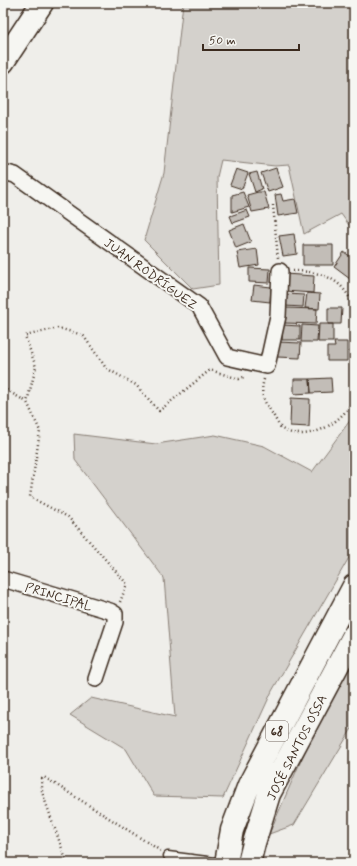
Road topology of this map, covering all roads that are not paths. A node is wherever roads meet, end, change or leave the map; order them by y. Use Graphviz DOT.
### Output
graph roads {
  1 [pos="42,3"];
  2 [pos="3,62"];
  3 [pos="3,172"];
  4 [pos="280,271"];
  5 [pos="3,579"];
  6 [pos="354,586"];
  7 [pos="354,635"];
  8 [pos="96,679"];
  9 [pos="168,856"];
  10 [pos="225,863"];
  11 [pos="250,863"];
  1 -- 2 [label="main road"];
  3 -- 4 [label="street, JUAN RODRÍGUEZ"];
  5 -- 8 [label="street, PRINCIPAL"];
  6 -- 10 [label="main road, JOSÉ SANTOS OSSA / 68"];
  7 -- 11 [label="main road, JOSÉ SANTOS OSSA / 68"];
  9 -- 10 [label="lane"];
}
